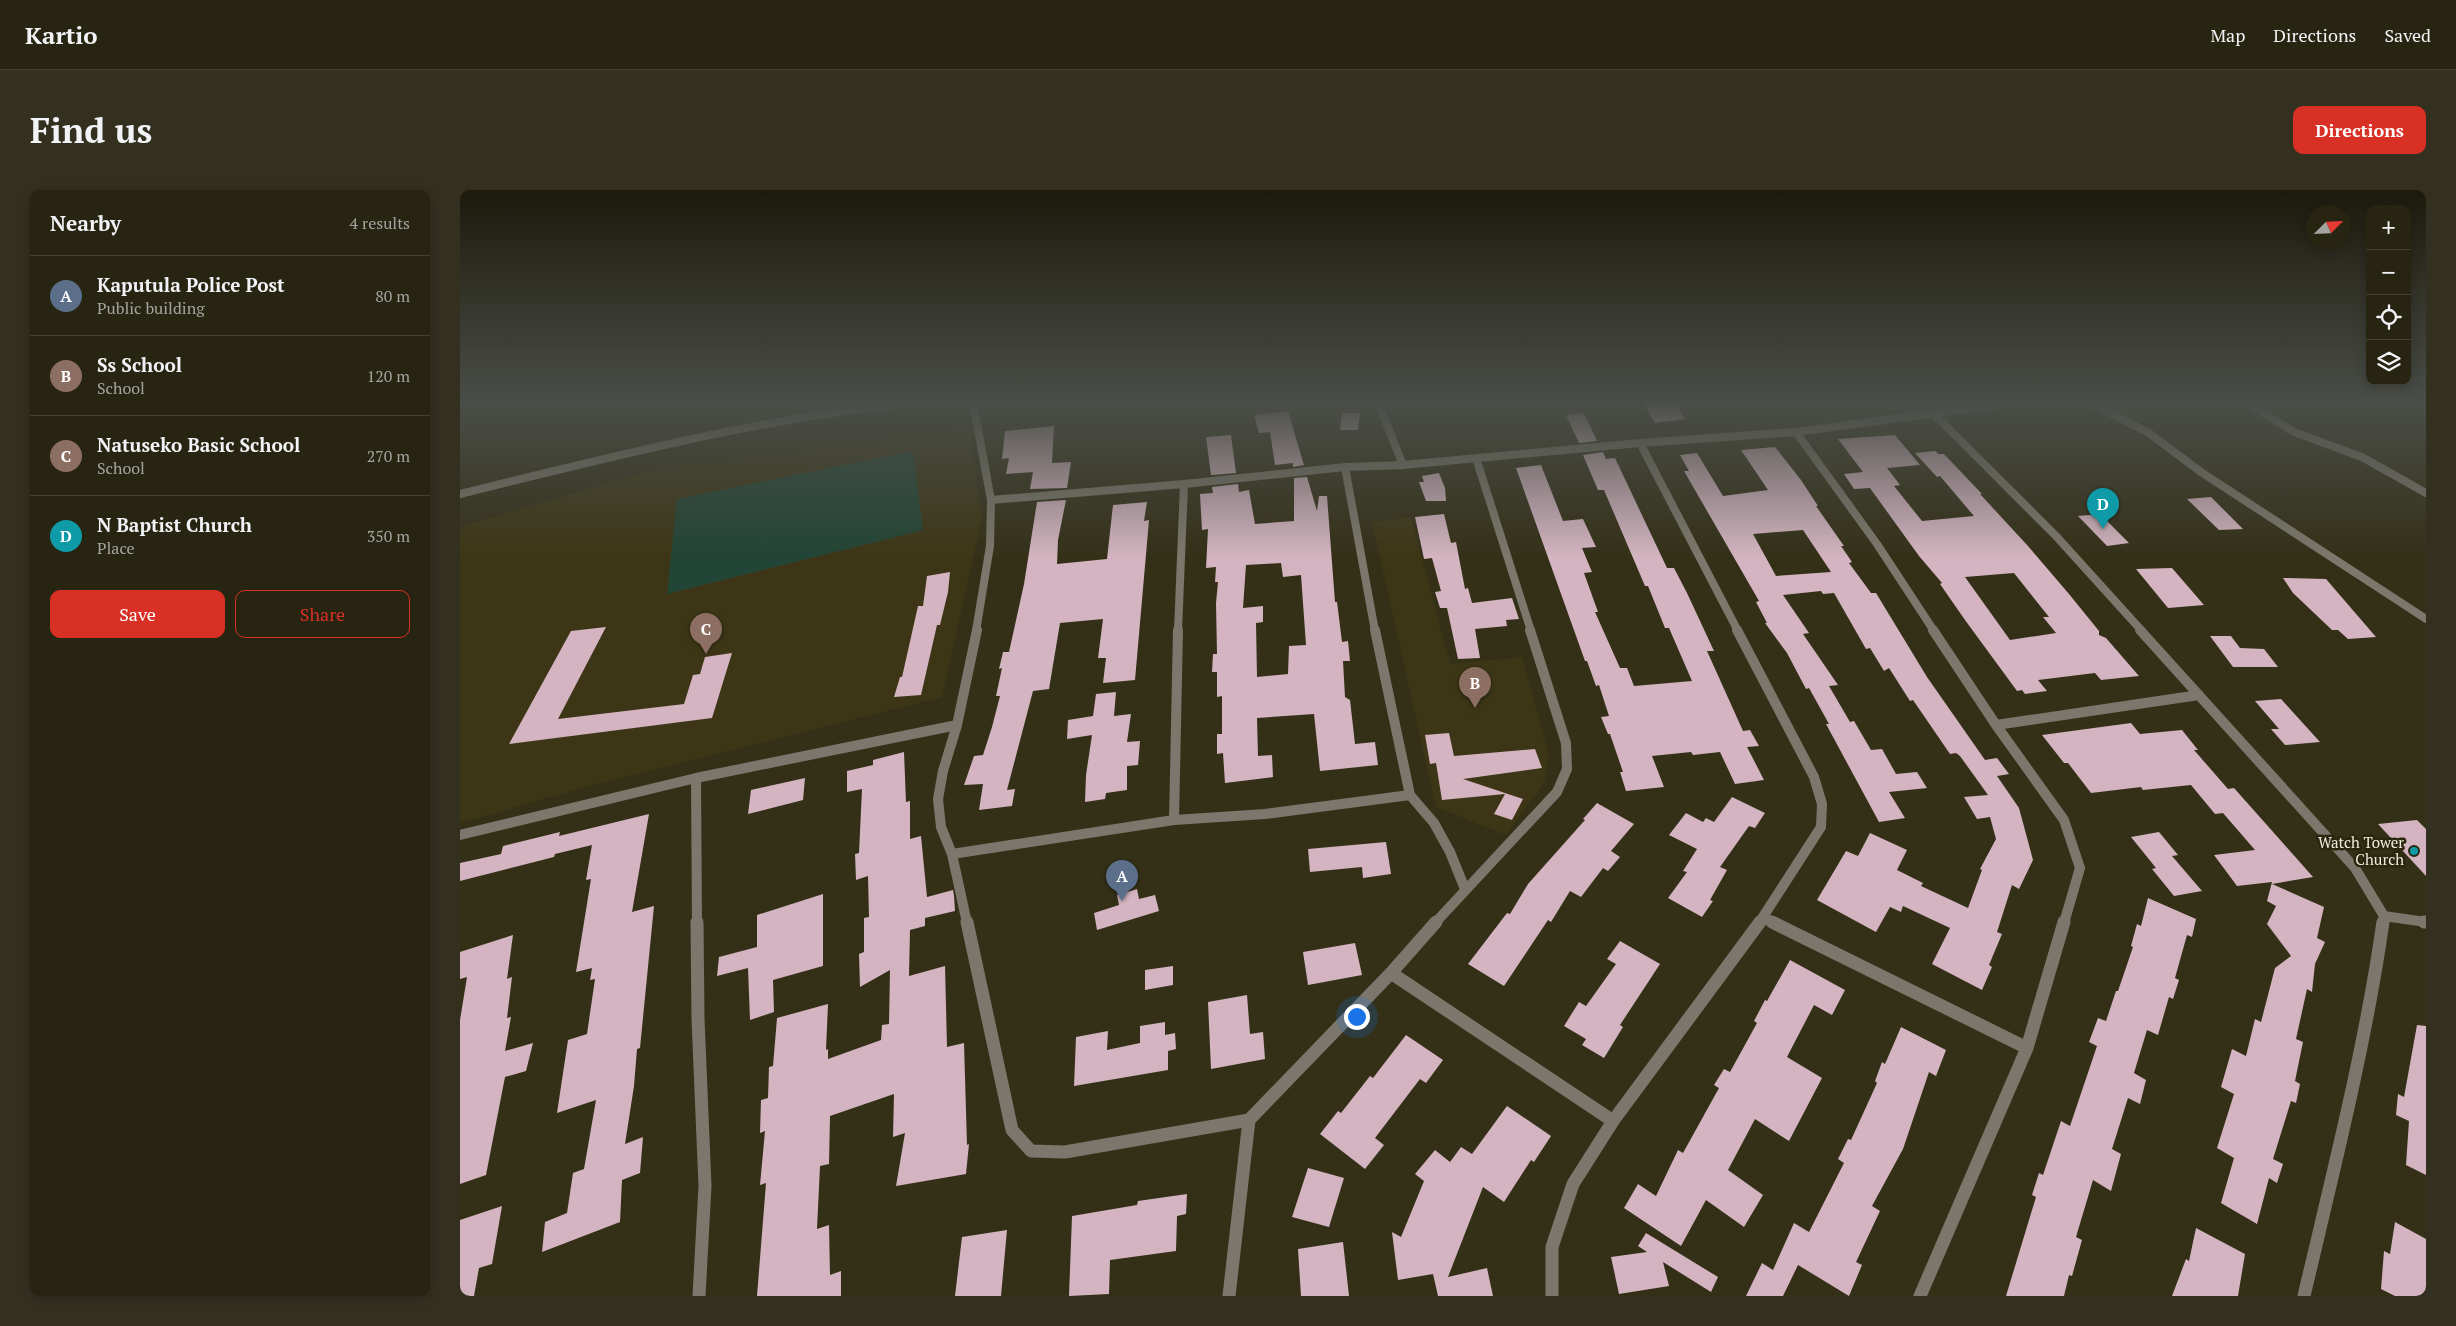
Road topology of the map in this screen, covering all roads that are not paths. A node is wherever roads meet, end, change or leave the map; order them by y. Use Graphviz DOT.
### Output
graph roads {
  1 [pos="623,454"];
  2 [pos="982,454"];
  3 [pos="1398,454"];
  4 [pos="1524,454"];
  5 [pos="1646,454"];
  6 [pos="1812,454"];
  7 [pos="1974,454"];
  8 [pos="2177,454"];
  9 [pos="2353,454"];
  10 [pos="1476,458"];
  11 [pos="1403,465"];
  12 [pos="1345,467"];
  13 [pos="1184,484"];
  14 [pos="2426,493"];
  15 [pos="460,494"];
  16 [pos="991,500"];
  17 [pos="2426,619"];
  18 [pos="2199,695"];
  19 [pos="958,725"];
  20 [pos="1996,725"];
  21 [pos="696,778"];
  22 [pos="1410,795"];
  23 [pos="1174,820"];
  24 [pos="460,835"];
  25 [pos="952,854"];
  26 [pos="1465,889"];
  27 [pos="2384,916"];
  28 [pos="1763,917"];
  29 [pos="2426,922"];
  30 [pos="1391,973"];
  31 [pos="2027,1048"];
  32 [pos="1249,1120"];
  33 [pos="1612,1121"];
  34 [pos="699,1296"];
  35 [pos="1230,1296"];
  36 [pos="1552,1296"];
  37 [pos="1920,1296"];
  38 [pos="2304,1296"];
  1 -- 15 [label="street"];
  2 -- 16 [label="street"];
  3 -- 11 [label="street"];
  4 -- 10 [label="street"];
  5 -- 28 [label="street"];
  6 -- 20 [label="street"];
  7 -- 18 [label="street"];
  8 -- 17 [label="street"];
  9 -- 14 [label="street"];
  10 -- 11 [label="street"];
  10 -- 26 [label="street"];
  11 -- 12 [label="street"];
  12 -- 13 [label="street"];
  12 -- 22 [label="street"];
  13 -- 16 [label="street"];
  13 -- 23 [label="street"];
  16 -- 19 [label="street"];
  18 -- 20 [label="street"];
  18 -- 27 [label="street"];
  19 -- 21 [label="street"];
  19 -- 25 [label="street"];
  20 -- 31 [label="street"];
  21 -- 24 [label="street"];
  21 -- 34 [label="street"];
  22 -- 23 [label="street"];
  22 -- 26 [label="street"];
  23 -- 25 [label="street"];
  25 -- 32 [label="street"];
  26 -- 30 [label="street"];
  27 -- 29 [label="street"];
  27 -- 38 [label="street"];
  28 -- 31 [label="street"];
  28 -- 33 [label="street"];
  30 -- 32 [label="street"];
  30 -- 33 [label="street"];
  31 -- 37 [label="street"];
  32 -- 35 [label="street"];
  33 -- 36 [label="street"];
}
